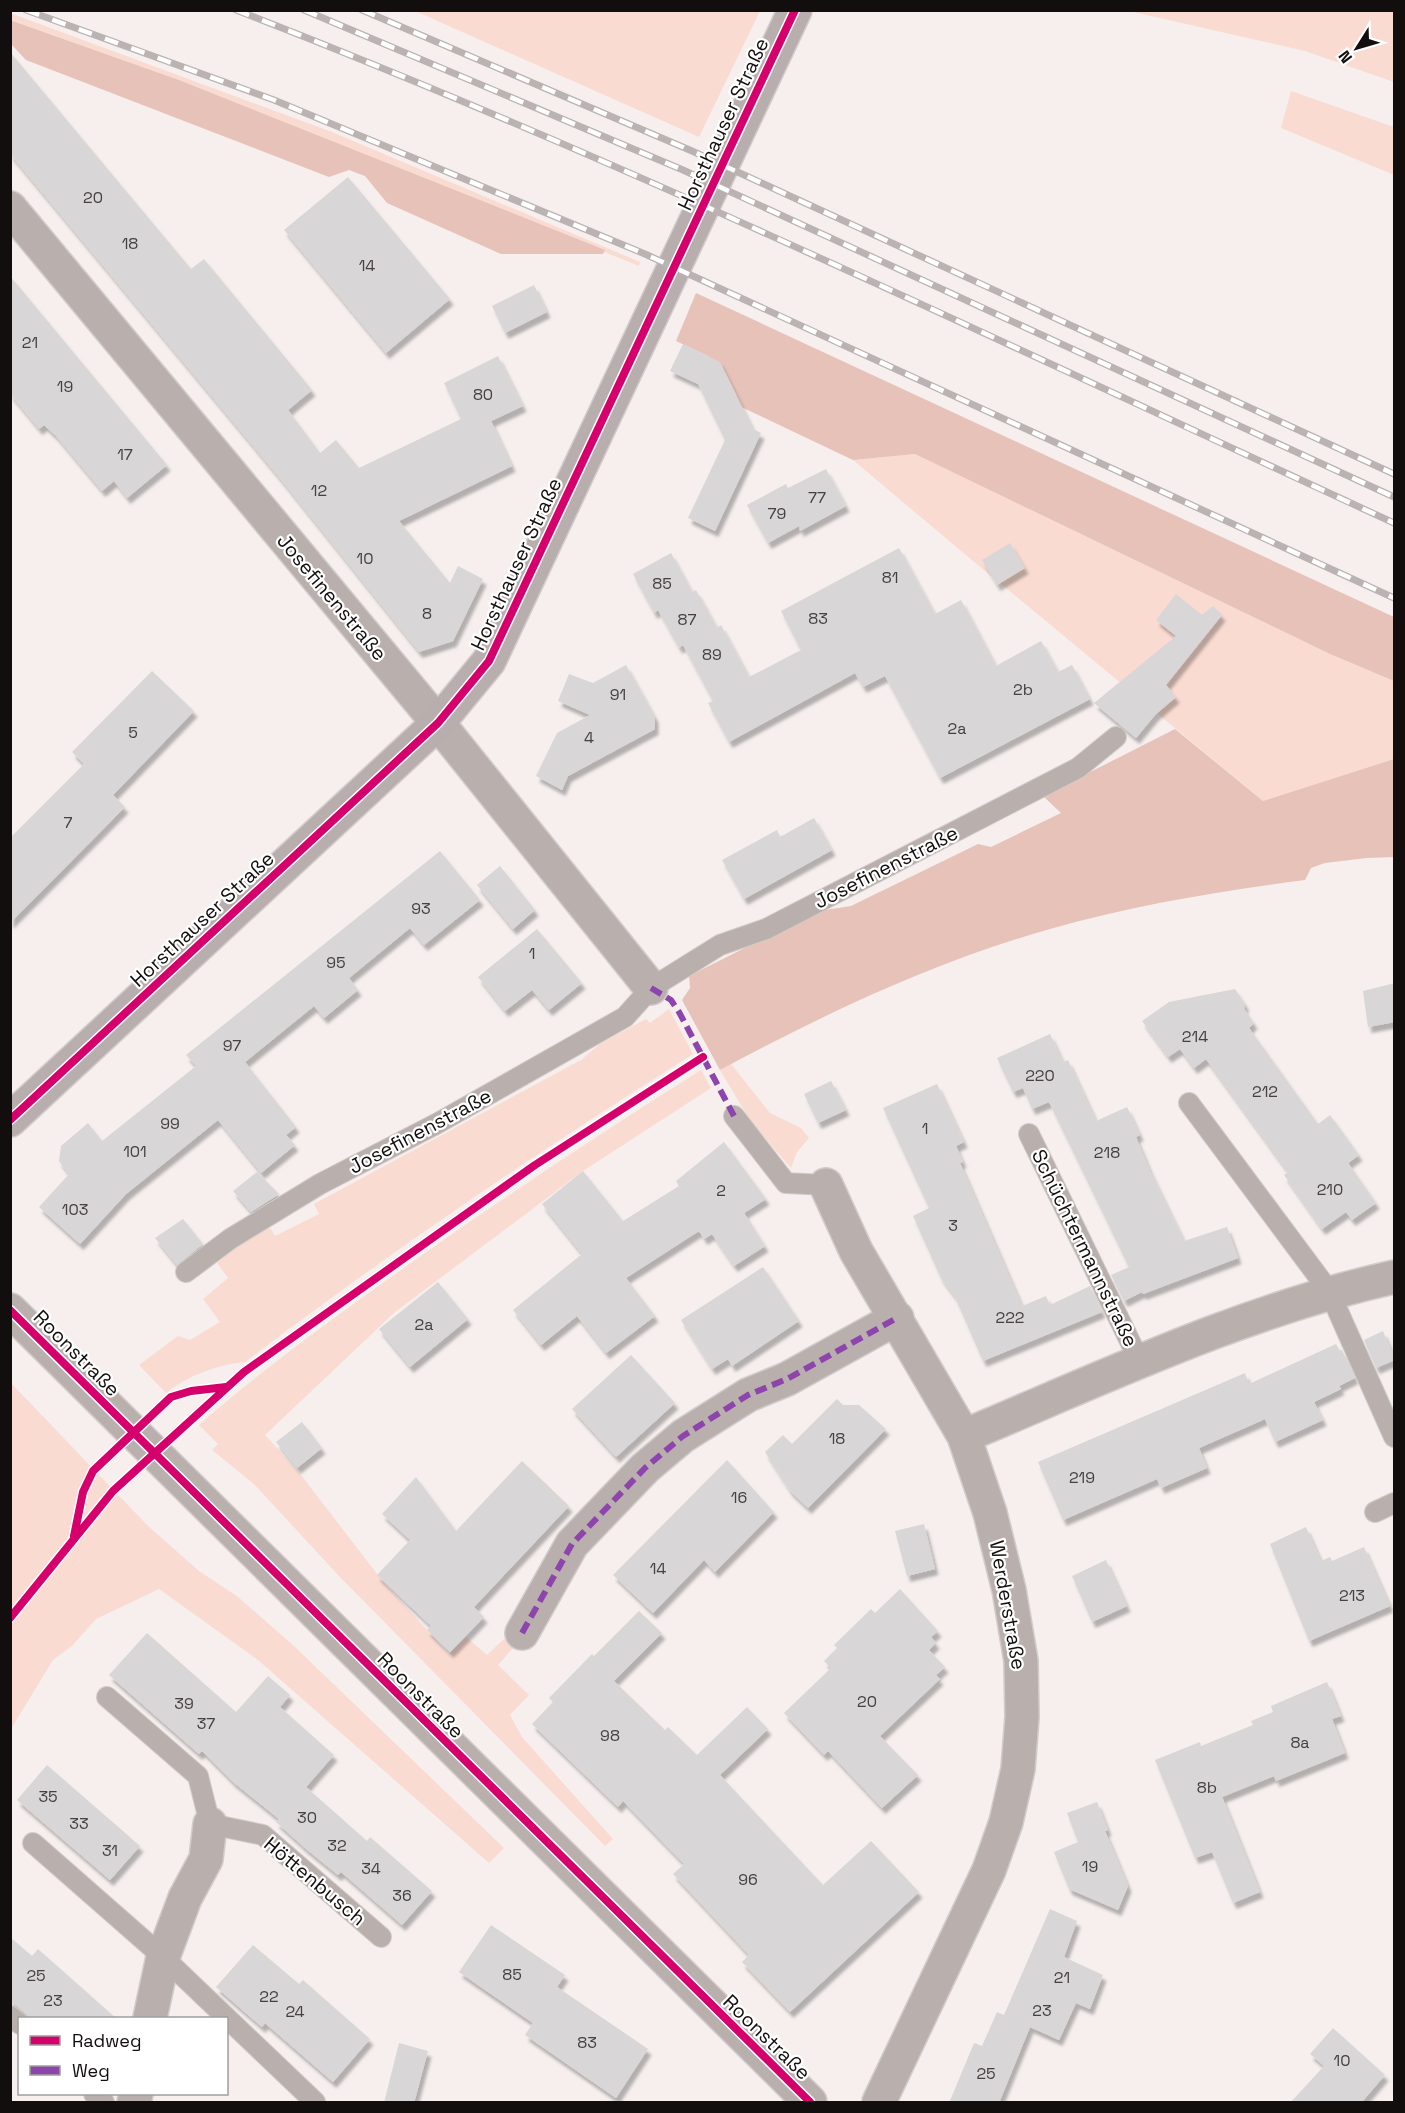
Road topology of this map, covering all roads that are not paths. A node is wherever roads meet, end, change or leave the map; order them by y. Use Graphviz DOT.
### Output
graph roads {
  1 [pos="795,10"];
  2 [pos="10,208"];
  3 [pos="438,723"];
  4 [pos="1116,738"];
  5 [pos="651,988"];
  6 [pos="1189,1103"];
  7 [pos="734,1116"];
  8 [pos="10,1120"];
  9 [pos="1029,1134"];
  10 [pos="826,1185"];
  11 [pos="186,1272"];
  12 [pos="1395,1276"];
  13 [pos="1329,1291"];
  14 [pos="10,1310"];
  15 [pos="897,1318"];
  16 [pos="1140,1362"];
  17 [pos="964,1436"];
  18 [pos="1395,1437"];
  19 [pos="1395,1503"];
  20 [pos="1375,1512"];
  21 [pos="522,1633"];
  22 [pos="107,1697"];
  23 [pos="210,1824"];
  24 [pos="33,1843"];
  25 [pos="381,1937"];
  26 [pos="163,1957"];
  27 [pos="150,2017"];
  28 [pos="225,2017"];
  29 [pos="228,2019"];
  30 [pos="315,2103"];
  31 [pos="810,2103"];
  32 [pos="879,2103"];
  1 -- 3 [label="main road, Horsthauser Straße"];
  2 -- 3 [label="street, Josefinenstraße"];
  3 -- 5 [label="street, Josefinenstraße"];
  3 -- 8 [label="main road, Horsthauser Straße"];
  4 -- 5 [label="lane, Josefinenstraße"];
  5 -- 11 [label="lane, Josefinenstraße"];
  6 -- 13 [label="lane"];
  7 -- 10 [label="lane"];
  9 -- 16 [label="lane, Schüchtermannstraße"];
  10 -- 15 [label="street, Werderstraße"];
  12 -- 13 [label="street, Schüchtermannstraße"];
  13 -- 16 [label="street, Schüchtermannstraße"];
  13 -- 18 [label="lane"];
  14 -- 31 [label="street, Roonstraße"];
  15 -- 17 [label="street, Werderstraße"];
  15 -- 21 [label="street"];
  16 -- 17 [label="street, Schüchtermannstraße"];
  17 -- 32 [label="street, Werderstraße"];
  19 -- 20 [label="lane"];
  22 -- 23 [label="lane"];
  23 -- 25 [label="lane, Höttenbusch"];
  23 -- 26 [label="street"];
  24 -- 26 [label="lane"];
  26 -- 27 [label="street"];
  26 -- 28 [label="lane"];
  29 -- 30 [label="lane"];
}
